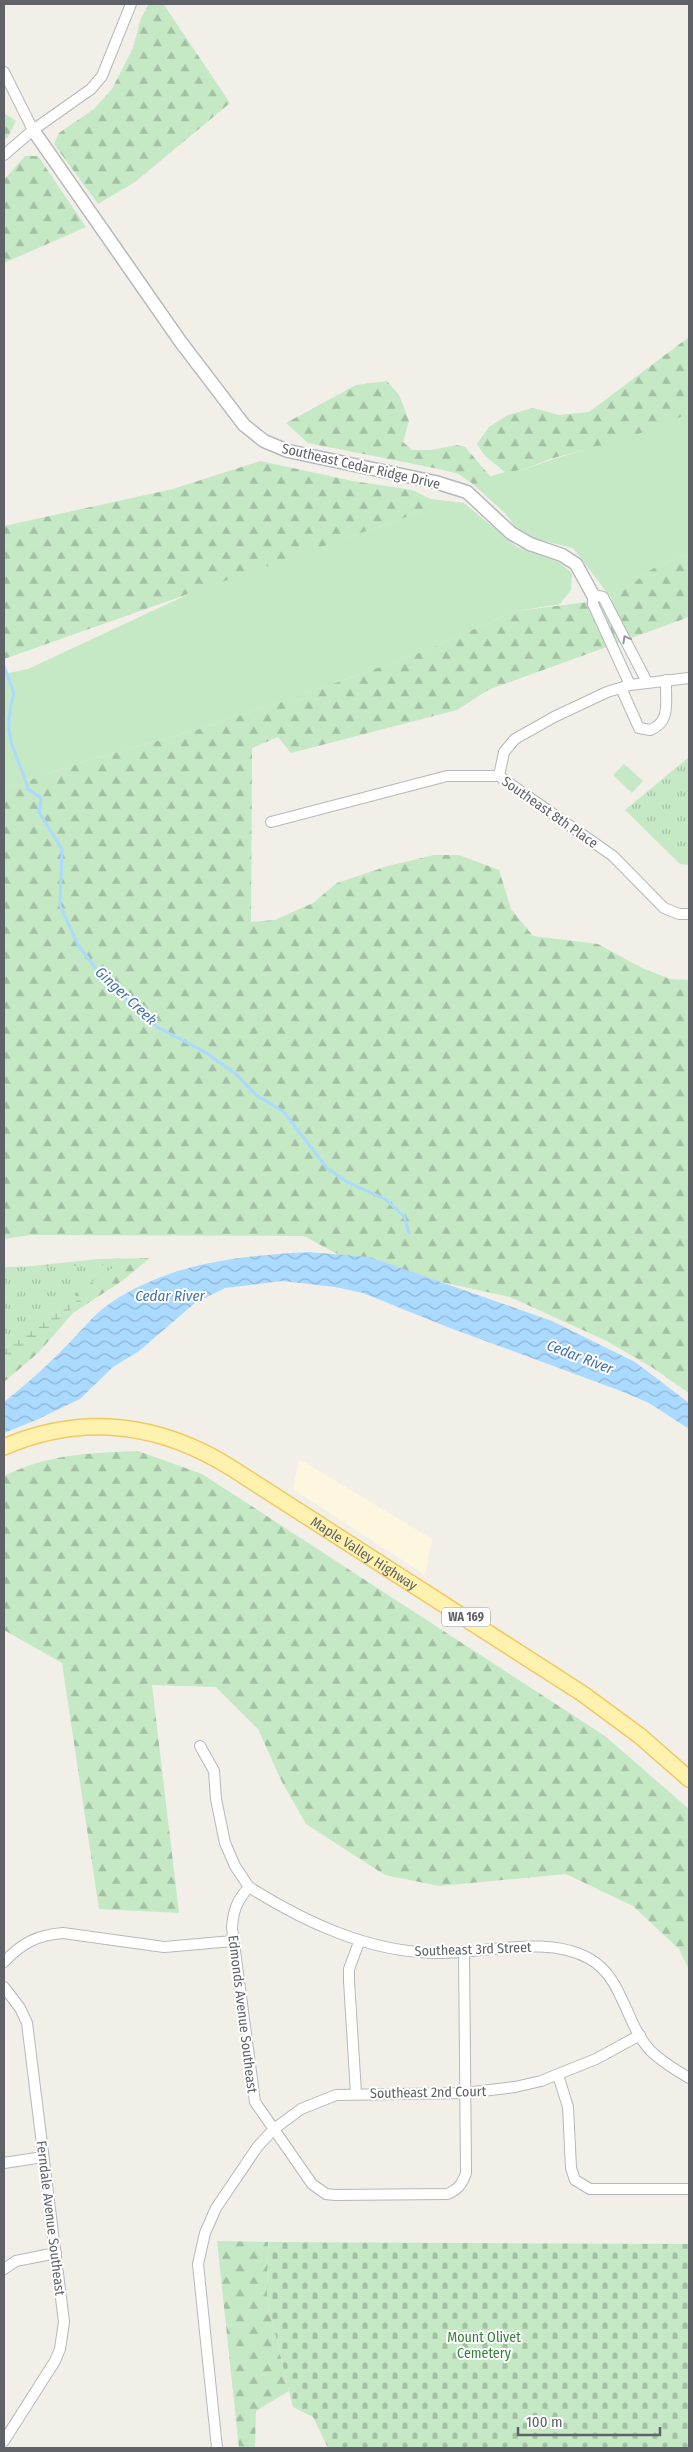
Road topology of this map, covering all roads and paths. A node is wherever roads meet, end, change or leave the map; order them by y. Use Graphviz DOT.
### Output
graph roads {
  1 [pos="131,4"];
  2 [pos="4,72"];
  3 [pos="33,130"];
  4 [pos="4,156"];
  5 [pos="594,595"];
  6 [pos="689,678"];
  7 [pos="666,680"];
  8 [pos="647,682"];
  9 [pos="625,686"];
  10 [pos="499,776"];
  11 [pos="271,822"];
  12 [pos="689,914"];
  13 [pos="4,1447"];
  14 [pos="200,1746"];
  15 [pos="689,1778"];
  16 [pos="249,1887"];
  17 [pos="233,1941"];
  18 [pos="359,1942"];
  19 [pos="464,1951"];
  20 [pos="4,1962"];
  21 [pos="4,1987"];
  22 [pos="640,2035"];
  23 [pos="558,2075"];
  24 [pos="689,2078"];
  25 [pos="356,2093"];
  26 [pos="465,2093"];
  27 [pos="274,2129"];
  28 [pos="43,2157"];
  29 [pos="4,2162"];
  30 [pos="689,2189"];
  31 [pos="56,2253"];
  32 [pos="4,2269"];
  33 [pos="4,2441"];
  34 [pos="216,2448"];
  1 -- 3 [label="street"];
  2 -- 3 [label="street"];
  3 -- 4 [label="street"];
  3 -- 5 [label="street, Southeast Cedar Ridge Drive"];
  8 -- 5 [label="street, Southeast Cedar Ridge Drive, one-way"];
  5 -- 9 [label="street, Southeast Cedar Ridge Drive"];
  6 -- 7 [label="street"];
  7 -- 8 [label="street"];
  7 -- 9 [label="street, Southeast Cedar Ridge Drive"];
  8 -- 9 [label="street"];
  9 -- 10 [label="street"];
  10 -- 11 [label="street, Southeast 8th Place"];
  10 -- 12 [label="street, Southeast 8th Place"];
  13 -- 15 [label="main road, Maple Valley Highway / WA 169"];
  14 -- 16 [label="street"];
  16 -- 17 [label="street, Edmonds Avenue Southeast"];
  16 -- 18 [label="street, Southeast 3rd Street"];
  17 -- 20 [label="street"];
  17 -- 27 [label="street, Edmonds Avenue Southeast"];
  18 -- 19 [label="street, Southeast 3rd Street"];
  18 -- 25 [label="street"];
  19 -- 22 [label="street, Southeast 3rd Street"];
  19 -- 26 [label="street"];
  21 -- 28 [label="street, Ferndale Avenue Southeast"];
  22 -- 23 [label="street, Southeast 2nd Court"];
  22 -- 24 [label="street, Southeast 3rd Street"];
  23 -- 26 [label="street, Southeast 2nd Court"];
  23 -- 30 [label="street"];
  25 -- 26 [label="street, Southeast 2nd Court"];
  25 -- 27 [label="street, Southeast 2nd Court"];
  26 -- 27 [label="street, Edmonds Avenue Southeast"];
  27 -- 34 [label="street"];
  28 -- 29 [label="street"];
  28 -- 31 [label="street, Ferndale Avenue Southeast"];
  31 -- 32 [label="street"];
  31 -- 33 [label="street, Ferndale Avenue Southeast"];
}
